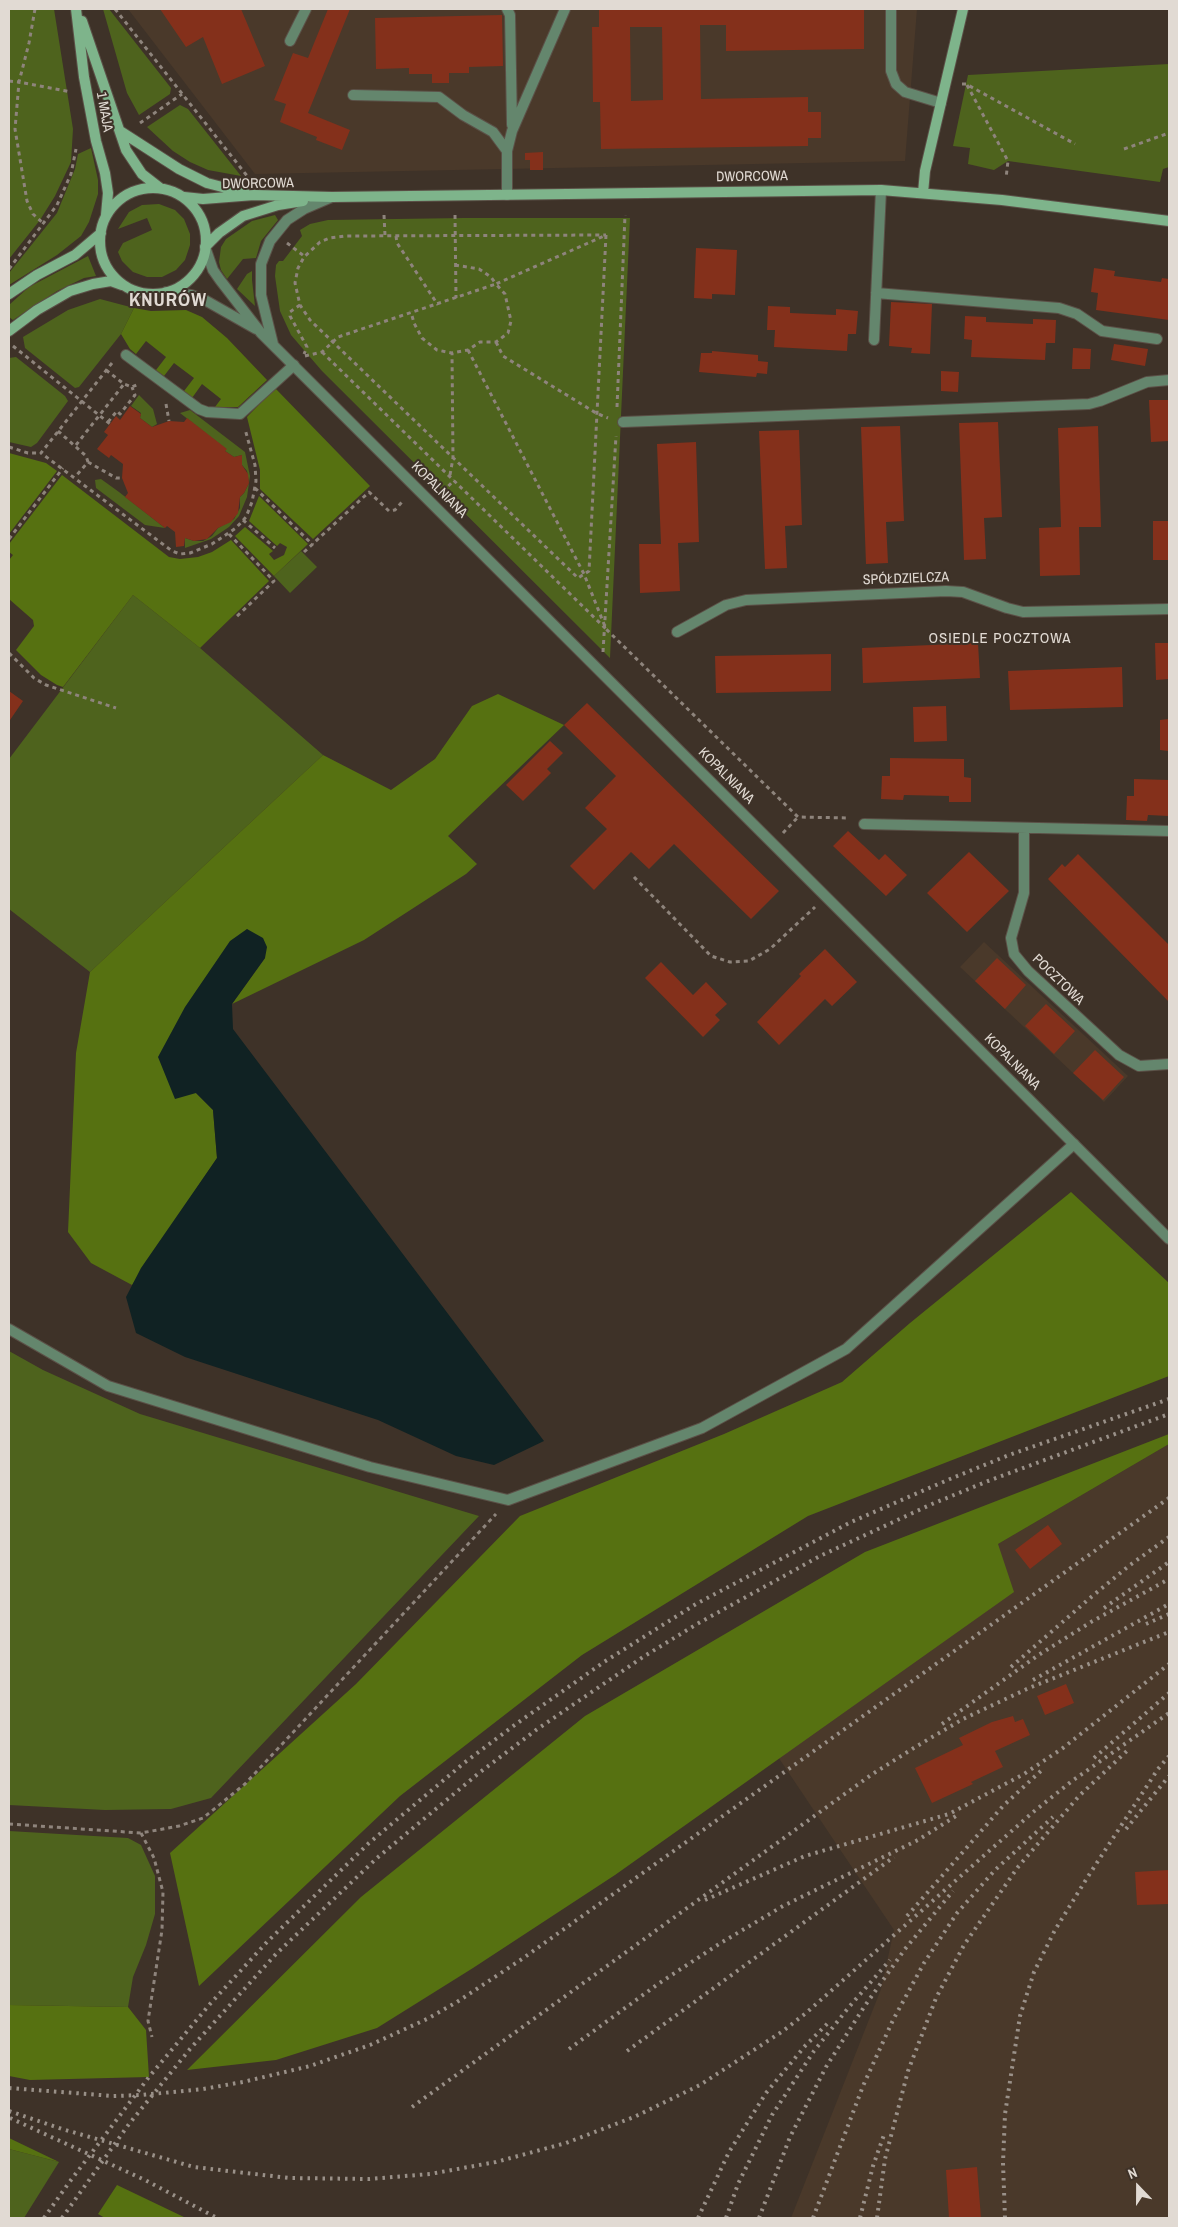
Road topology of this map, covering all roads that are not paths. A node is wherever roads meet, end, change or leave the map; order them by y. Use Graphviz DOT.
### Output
graph roads {
  1 [pos="77,9"];
  2 [pos="306,9"];
  3 [pos="507,9"];
  4 [pos="565,9"];
  5 [pos="891,9"];
  6 [pos="963,9"];
  7 [pos="290,41"];
  8 [pos="353,95"];
  9 [pos="941,103"];
  10 [pos="120,131"];
  11 [pos="512,131"];
  12 [pos="507,150"];
  13 [pos="161,188"];
  14 [pos="881,190"];
  15 [pos="923,192"];
  16 [pos="254,195"];
  17 [pos="507,195"];
  18 [pos="332,197"];
  19 [pos="184,198"];
  20 [pos="105,219"];
  21 [pos="1169,221"];
  22 [pos="100,233"];
  23 [pos="206,247"];
  24 [pos="124,286"];
  25 [pos="166,292"];
  26 [pos="876,293"];
  27 [pos="9,294"];
  28 [pos="9,330"];
  29 [pos="261,333"];
  30 [pos="1157,339"];
  31 [pos="874,340"];
  32 [pos="274,345"];
  33 [pos="126,355"];
  34 [pos="294,365"];
  35 [pos="1169,380"];
  36 [pos="623,422"];
  37 [pos="1169,609"];
  38 [pos="677,632"];
  39 [pos="864,824"];
  40 [pos="1024,828"];
  41 [pos="1169,832"];
  42 [pos="1169,1064"];
  43 [pos="1074,1144"];
  44 [pos="1169,1239"];
  45 [pos="9,1329"];
  1 -- 10 [label="main road, 1 MAJA"];
  1 -- 20 [label="main road, 1 MAJA"];
  2 -- 7 [label="street"];
  3 -- 11 [label="street"];
  4 -- 11 [label="street"];
  5 -- 9 [label="street"];
  6 -- 9 [label="main road"];
  8 -- 12 [label="street"];
  9 -- 15 [label="main road"];
  10 -- 13 [label="main road, 1 MAJA"];
  10 -- 16 [label="main road"];
  11 -- 12 [label="street"];
  12 -- 17 [label="street"];
  13 -- 19 [label="main road"];
  13 -- 20 [label="main road"];
  14 -- 15 [label="main road, DWORCOWA"];
  14 -- 17 [label="main road, DWORCOWA"];
  14 -- 26 [label="street"];
  15 -- 21 [label="main road, DWORCOWA"];
  16 -- 18 [label="main road, DWORCOWA"];
  16 -- 19 [label="main road, DWORCOWA"];
  17 -- 18 [label="main road, DWORCOWA"];
  18 -- 23 [label="main road, DWORCOWA"];
  18 -- 32 [label="street"];
  19 -- 23 [label="main road"];
  20 -- 22 [label="main road"];
  22 -- 24 [label="main road"];
  22 -- 27 [label="main road"];
  23 -- 25 [label="main road"];
  23 -- 29 [label="street, KOPALNIANA"];
  24 -- 25 [label="main road"];
  24 -- 28 [label="main road"];
  25 -- 29 [label="street, KOPALNIANA"];
  26 -- 30 [label="street"];
  26 -- 31 [label="street"];
  29 -- 32 [label="street, KOPALNIANA"];
  32 -- 34 [label="street, KOPALNIANA"];
  33 -- 34 [label="street"];
  34 -- 43 [label="street, KOPALNIANA"];
  35 -- 36 [label="street"];
  37 -- 38 [label="street, SPÓŁDZIELCZA"];
  39 -- 40 [label="street"];
  40 -- 41 [label="street"];
  40 -- 42 [label="street, POCZTOWA"];
  43 -- 44 [label="street, KOPALNIANA"];
  43 -- 45 [label="street"];
}
